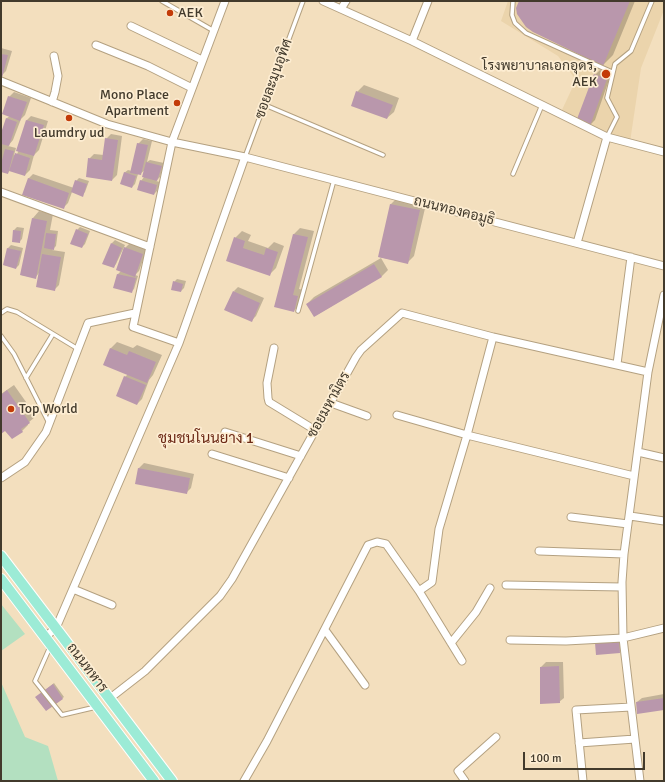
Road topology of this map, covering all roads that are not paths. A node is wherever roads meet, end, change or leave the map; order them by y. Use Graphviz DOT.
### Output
graph roads {
  1 [pos="162,1"];
  2 [pos="225,1"];
  3 [pos="303,1"];
  4 [pos="323,1"];
  5 [pos="346,1"];
  6 [pos="428,1"];
  7 [pos="512,1"];
  8 [pos="652,1"];
  9 [pos="340,9"];
  10 [pos="130,26"];
  11 [pos="214,31"];
  12 [pos="412,41"];
  13 [pos="96,45"];
  14 [pos="54,56"];
  15 [pos="202,60"];
  16 [pos="612,72"];
  17 [pos="1,81"];
  18 [pos="192,88"];
  19 [pos="52,102"];
  20 [pos="542,104"];
  21 [pos="265,105"];
  22 [pos="607,137"];
  23 [pos="172,142"];
  24 [pos="664,152"];
  25 [pos="383,155"];
  26 [pos="245,157"];
  27 [pos="513,174"];
  28 [pos="334,180"];
  29 [pos="1,192"];
  30 [pos="577,243"];
  31 [pos="150,247"];
  32 [pos="631,257"];
  33 [pos="664,266"];
  34 [pos="664,295"];
  35 [pos="298,311"];
  36 [pos="1,313"];
  37 [pos="136,314"];
  38 [pos="52,334"];
  39 [pos="1,336"];
  40 [pos="494,337"];
  41 [pos="179,343"];
  42 [pos="274,348"];
  43 [pos="78,349"];
  44 [pos="617,364"];
  45 [pos="648,372"];
  46 [pos="26,378"];
  47 [pos="330,403"];
  48 [pos="397,415"];
  49 [pos="367,416"];
  50 [pos="49,424"];
  51 [pos="315,430"];
  52 [pos="225,432"];
  53 [pos="467,435"];
  54 [pos="638,452"];
  55 [pos="212,454"];
  56 [pos="301,456"];
  57 [pos="664,458"];
  58 [pos="634,476"];
  59 [pos="1,478"];
  60 [pos="289,478"];
  61 [pos="572,516"];
  62 [pos="630,516"];
  63 [pos="664,521"];
  64 [pos="628,524"];
  65 [pos="539,551"];
  66 [pos="624,554"];
  67 [pos="1,556"];
  68 [pos="1,579"];
  69 [pos="506,586"];
  70 [pos="622,587"];
  71 [pos="490,588"];
  72 [pos="73,589"];
  73 [pos="419,591"];
  74 [pos="112,605"];
  75 [pos="56,628"];
  76 [pos="664,628"];
  77 [pos="325,630"];
  78 [pos="624,638"];
  79 [pos="510,640"];
  80 [pos="48,641"];
  81 [pos="451,643"];
  82 [pos="462,661"];
  83 [pos="365,685"];
  84 [pos="110,698"];
  85 [pos="98,707"];
  86 [pos="631,707"];
  87 [pos="496,737"];
  88 [pos="635,739"];
  89 [pos="579,744"];
  90 [pos="154,781"];
  91 [pos="172,781"];
  92 [pos="244,781"];
  93 [pos="465,781"];
  94 [pos="583,781"];
  95 [pos="640,781"];
  1 -- 11 [label="lane"];
  2 -- 11 [label="street"];
  3 -- 21 [label="lane, ซอยละมุนอุทิศ"];
  4 -- 9 [label="street"];
  5 -- 9 [label="street"];
  6 -- 12 [label="street"];
  7 -- 16 [label="lane"];
  8 -- 16 [label="lane"];
  9 -- 12 [label="street"];
  10 -- 15 [label="street"];
  11 -- 15 [label="street"];
  12 -- 20 [label="street"];
  13 -- 18 [label="street"];
  14 -- 19 [label="street"];
  15 -- 18 [label="street"];
  16 -- 22 [label="lane"];
  17 -- 19 [label="street, ถนนทองคอมูธิ"];
  18 -- 23 [label="street"];
  19 -- 23 [label="street, ถนนทองคอมูธิ"];
  20 -- 22 [label="street"];
  20 -- 27 [label="lane"];
  21 -- 25 [label="lane"];
  21 -- 26 [label="lane, ซอยละมุนอุทิศ"];
  22 -- 24 [label="street"];
  22 -- 30 [label="street"];
  23 -- 26 [label="street, ถนนทองคอมูธิ"];
  23 -- 31 [label="street"];
  26 -- 28 [label="street, ถนนทองคอมูธิ"];
  26 -- 41 [label="street"];
  28 -- 30 [label="street, ถนนทองคอมูธิ"];
  28 -- 35 [label="lane"];
  29 -- 31 [label="street"];
  30 -- 32 [label="street, ถนนทองคอมูธิ"];
  31 -- 37 [label="street"];
  32 -- 33 [label="street, ถนนทองคอมูธิ"];
  32 -- 44 [label="street"];
  34 -- 45 [label="street"];
  36 -- 38 [label="lane"];
  37 -- 41 [label="street"];
  37 -- 43 [label="street"];
  38 -- 43 [label="lane"];
  38 -- 46 [label="lane"];
  39 -- 46 [label="lane"];
  40 -- 44 [label="street, ซอยมหามิตร"];
  40 -- 47 [label="street, ซอยมหามิตร"];
  40 -- 53 [label="street"];
  41 -- 72 [label="street"];
  42 -- 51 [label="street"];
  43 -- 50 [label="street"];
  44 -- 45 [label="street, ซอยมหามิตร"];
  45 -- 54 [label="street"];
  46 -- 50 [label="lane"];
  47 -- 49 [label="street"];
  47 -- 51 [label="street, ซอยมหามิตร"];
  48 -- 53 [label="street"];
  50 -- 59 [label="street"];
  51 -- 56 [label="street, ซอยมหามิตร"];
  52 -- 56 [label="street"];
  53 -- 58 [label="street"];
  53 -- 73 [label="street"];
  54 -- 57 [label="street"];
  54 -- 58 [label="street"];
  55 -- 60 [label="street"];
  56 -- 60 [label="street, ซอยมหามิตร"];
  58 -- 62 [label="street"];
  60 -- 84 [label="street, ซอยมหามิตร"];
  61 -- 64 [label="street"];
  62 -- 63 [label="street"];
  62 -- 64 [label="street"];
  64 -- 66 [label="street"];
  65 -- 66 [label="street"];
  66 -- 70 [label="street"];
  67 -- 75 [label="main road, ถนนทหาร"];
  68 -- 80 [label="main road, ถนนทหาร"];
  69 -- 70 [label="street"];
  70 -- 78 [label="street"];
  71 -- 81 [label="street"];
  72 -- 74 [label="street"];
  72 -- 75 [label="street"];
  73 -- 77 [label="street"];
  73 -- 81 [label="street"];
  75 -- 80 [label="street"];
  75 -- 84 [label="main road, ถนนทหาร"];
  76 -- 78 [label="street"];
  77 -- 83 [label="street"];
  77 -- 92 [label="street"];
  78 -- 79 [label="street"];
  78 -- 86 [label="street"];
  80 -- 85 [label="main road, ถนนทหาร"];
  80 -- 85 [label="lane"];
  81 -- 82 [label="street"];
  84 -- 91 [label="main road, ถนนทหาร"];
  85 -- 90 [label="main road, ถนนทหาร"];
  86 -- 88 [label="street"];
  86 -- 89 [label="street"];
  87 -- 93 [label="street"];
  88 -- 89 [label="street"];
  88 -- 95 [label="street"];
  89 -- 94 [label="street"];
}
